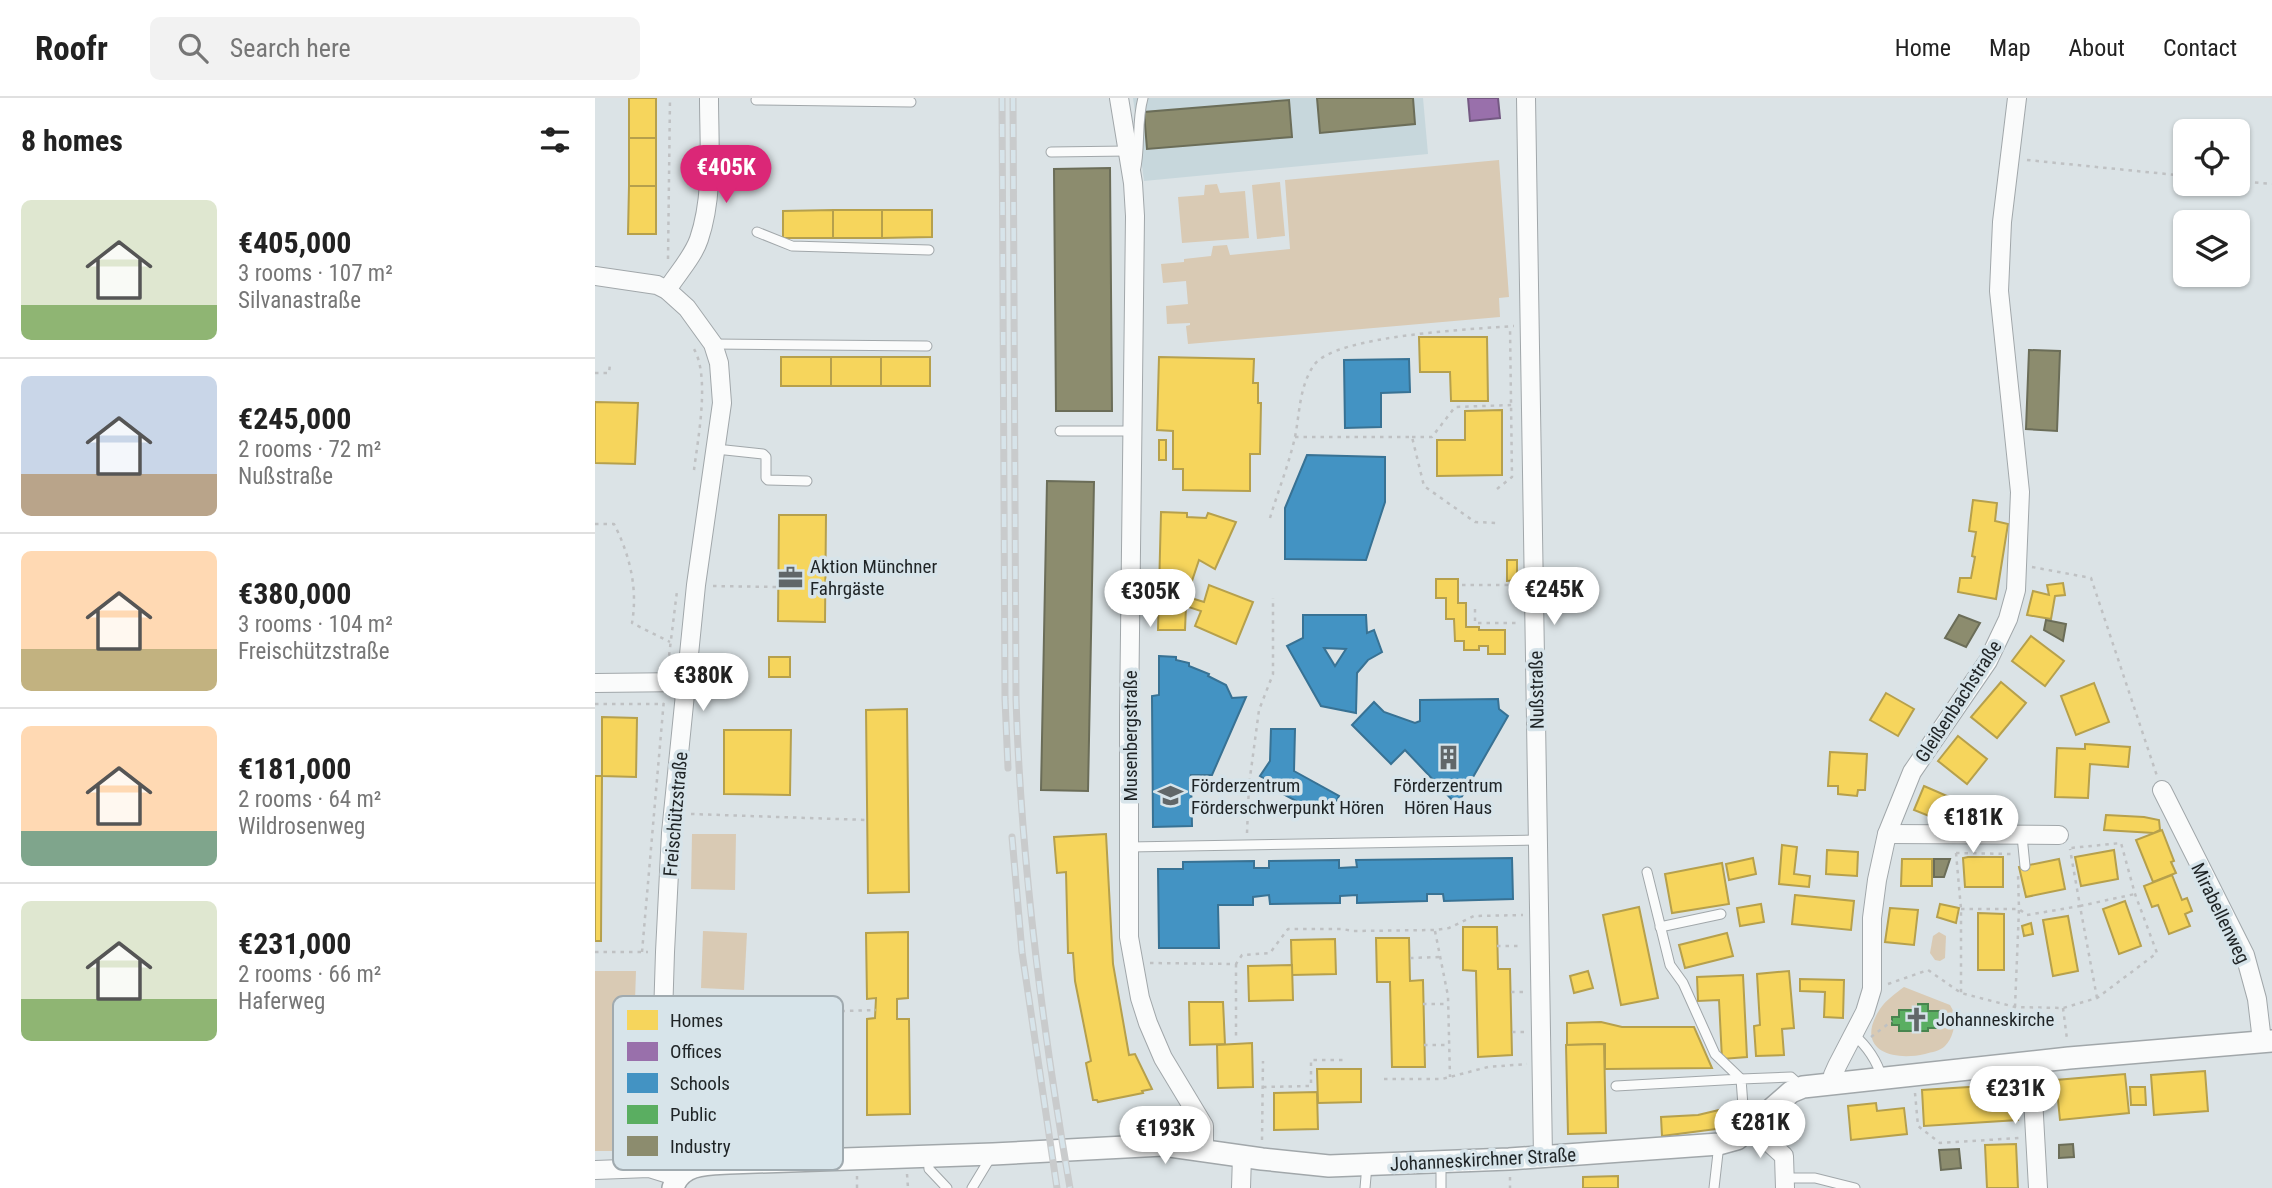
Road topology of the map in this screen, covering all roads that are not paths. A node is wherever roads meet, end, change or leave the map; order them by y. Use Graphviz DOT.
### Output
graph roads {
  1 [pos="709,98"];
  2 [pos="1119,98"];
  3 [pos="1143,98"];
  4 [pos="1525,98"];
  5 [pos="2017,98"];
  6 [pos="756,100"];
  7 [pos="911,102"];
  8 [pos="1128,151"];
  9 [pos="1051,152"];
  10 [pos="1133,183"];
  11 [pos="757,232"];
  12 [pos="929,250"];
  13 [pos="595,276"];
  14 [pos="671,283"];
  15 [pos="713,344"];
  16 [pos="926,346"];
  17 [pos="1059,431"];
  18 [pos="1133,431"];
  19 [pos="716,449"];
  20 [pos="807,481"];
  21 [pos="687,682"];
  22 [pos="595,683"];
  23 [pos="2161,790"];
  24 [pos="1887,834"];
  25 [pos="1539,840"];
  26 [pos="2065,842"];
  27 [pos="1129,847"];
  28 [pos="2021,848"];
  29 [pos="2025,866"];
  30 [pos="1647,872"];
  31 [pos="1721,914"];
  32 [pos="1660,927"];
  33 [pos="664,996"];
  34 [pos="1858,1038"];
  35 [pos="2267,1041"];
  36 [pos="2031,1062"];
  37 [pos="1741,1079"];
  38 [pos="1883,1079"];
  39 [pos="1833,1083"];
  40 [pos="1616,1086"];
  41 [pos="1803,1087"];
  42 [pos="1752,1127"];
  43 [pos="1719,1144"];
  44 [pos="1204,1149"];
  45 [pos="993,1154"];
  46 [pos="928,1156"];
  47 [pos="1252,1157"];
  48 [pos="1543,1157"];
  49 [pos="843,1159"];
  50 [pos="1441,1163"];
  51 [pos="1367,1165"];
  52 [pos="613,1169"];
  53 [pos="595,1170"];
  54 [pos="653,1170"];
  55 [pos="1785,1180"];
  56 [pos="676,1183"];
  57 [pos="947,1188"];
  58 [pos="972,1188"];
  59 [pos="1241,1188"];
  60 [pos="1365,1188"];
  61 [pos="1441,1188"];
  62 [pos="1714,1188"];
  63 [pos="1855,1188"];
  64 [pos="2038,1188"];
  1 -- 14 [label="street"];
  2 -- 8 [label="street, Musenbergstraße"];
  3 -- 10 [label="lane"];
  4 -- 25 [label="street, Nußstraße"];
  5 -- 24 [label="street, Gleißenbachstraße"];
  6 -- 7 [label="lane"];
  8 -- 9 [label="lane"];
  8 -- 10 [label="street, Musenbergstraße"];
  10 -- 18 [label="street, Musenbergstraße"];
  11 -- 12 [label="lane"];
  13 -- 14 [label="street"];
  14 -- 15 [label="street, Freischützstraße"];
  15 -- 16 [label="lane"];
  15 -- 19 [label="street, Freischützstraße"];
  17 -- 18 [label="lane"];
  18 -- 27 [label="street, Musenbergstraße"];
  19 -- 20 [label="lane"];
  19 -- 21 [label="street, Freischützstraße"];
  21 -- 22 [label="street"];
  21 -- 33 [label="street, Freischützstraße"];
  23 -- 35 [label="street, Mirabellenweg"];
  24 -- 28 [label="street"];
  24 -- 34 [label="street, Gleißenbachstraße"];
  25 -- 27 [label="lane"];
  25 -- 48 [label="street, Nußstraße"];
  26 -- 28 [label="street"];
  27 -- 44 [label="street, Musenbergstraße"];
  28 -- 29 [label="lane"];
  30 -- 32 [label="lane"];
  31 -- 32 [label="lane"];
  32 -- 37 [label="lane"];
  34 -- 38 [label="lane"];
  34 -- 39 [label="street, Gleißenbachstraße"];
  35 -- 36 [label="street, Johanneskirchner Straße"];
  36 -- 38 [label="street, Johanneskirchner Straße"];
  36 -- 64 [label="street"];
  37 -- 40 [label="lane"];
  37 -- 41 [label="lane"];
  37 -- 42 [label="lane"];
  38 -- 39 [label="street, Johanneskirchner Straße"];
  39 -- 41 [label="street, Johanneskirchner Straße"];
  41 -- 42 [label="street, Johanneskirchner Straße"];
  42 -- 43 [label="street, Johanneskirchner Straße"];
  42 -- 55 [label="street"];
  43 -- 48 [label="street, Johanneskirchner Straße"];
  43 -- 62 [label="lane"];
  44 -- 45 [label="street, Johanneskirchner Straße"];
  44 -- 47 [label="street, Johanneskirchner Straße"];
  45 -- 46 [label="street, Johanneskirchner Straße"];
  45 -- 58 [label="lane"];
  46 -- 49 [label="street, Johanneskirchner Straße"];
  46 -- 57 [label="lane"];
  47 -- 51 [label="street, Johanneskirchner Straße"];
  47 -- 59 [label="street"];
  48 -- 50 [label="street, Johanneskirchner Straße"];
  50 -- 51 [label="street, Johanneskirchner Straße"];
  50 -- 61 [label="lane"];
  51 -- 60 [label="lane"];
  52 -- 53 [label="street"];
  54 -- 56 [label="street"];
  55 -- 63 [label="lane"];
}
